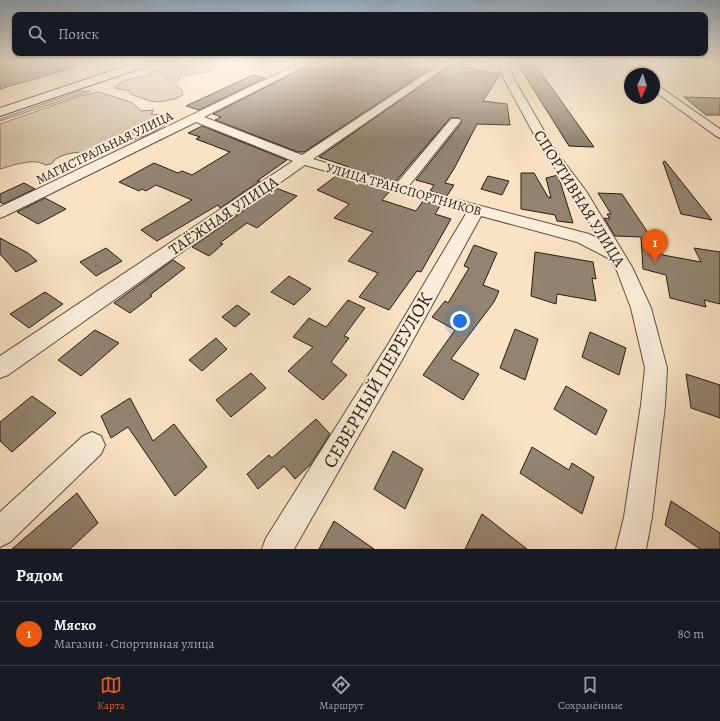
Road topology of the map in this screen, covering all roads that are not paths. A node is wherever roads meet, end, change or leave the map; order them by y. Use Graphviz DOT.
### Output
graph roads {
  1 [pos="70,89"];
  2 [pos="255,89"];
  3 [pos="410,89"];
  4 [pos="514,89"];
  5 [pos="660,90"];
  6 [pos="0,112"];
  7 [pos="196,118"];
  8 [pos="455,121"];
  9 [pos="720,134"];
  10 [pos="303,160"];
  11 [pos="399,189"];
  12 [pos="476,210"];
  13 [pos="0,212"];
  14 [pos="614,254"];
  15 [pos="0,368"];
  16 [pos="92,445"];
  17 [pos="0,532"];
  18 [pos="277,549"];
  19 [pos="631,549"];
  1 -- 6 [label="main road"];
  2 -- 7 [label="street, МАГИСТРАЛЬНАЯ УЛИЦА"];
  3 -- 10 [label="street, ТАЁЖНАЯ УЛИЦА"];
  4 -- 14 [label="street, СПОРТИВНАЯ УЛИЦА"];
  5 -- 9 [label="street"];
  7 -- 10 [label="street, УЛИЦА ТРАНСПОРТНИКОВ"];
  7 -- 13 [label="street, МАГИСТРАЛЬНАЯ УЛИЦА"];
  8 -- 11 [label="street"];
  10 -- 11 [label="street, УЛИЦА ТРАНСПОРТНИКОВ"];
  10 -- 15 [label="street, ТАЁЖНАЯ УЛИЦА"];
  11 -- 12 [label="street, УЛИЦА ТРАНСПОРТНИКОВ"];
  12 -- 14 [label="street, УЛИЦА ТРАНСПОРТНИКОВ"];
  12 -- 18 [label="street, СЕВЕРНЫЙ ПЕРЕУЛОК"];
  14 -- 19 [label="street, СПОРТИВНАЯ УЛИЦА"];
  16 -- 17 [label="street"];
}
